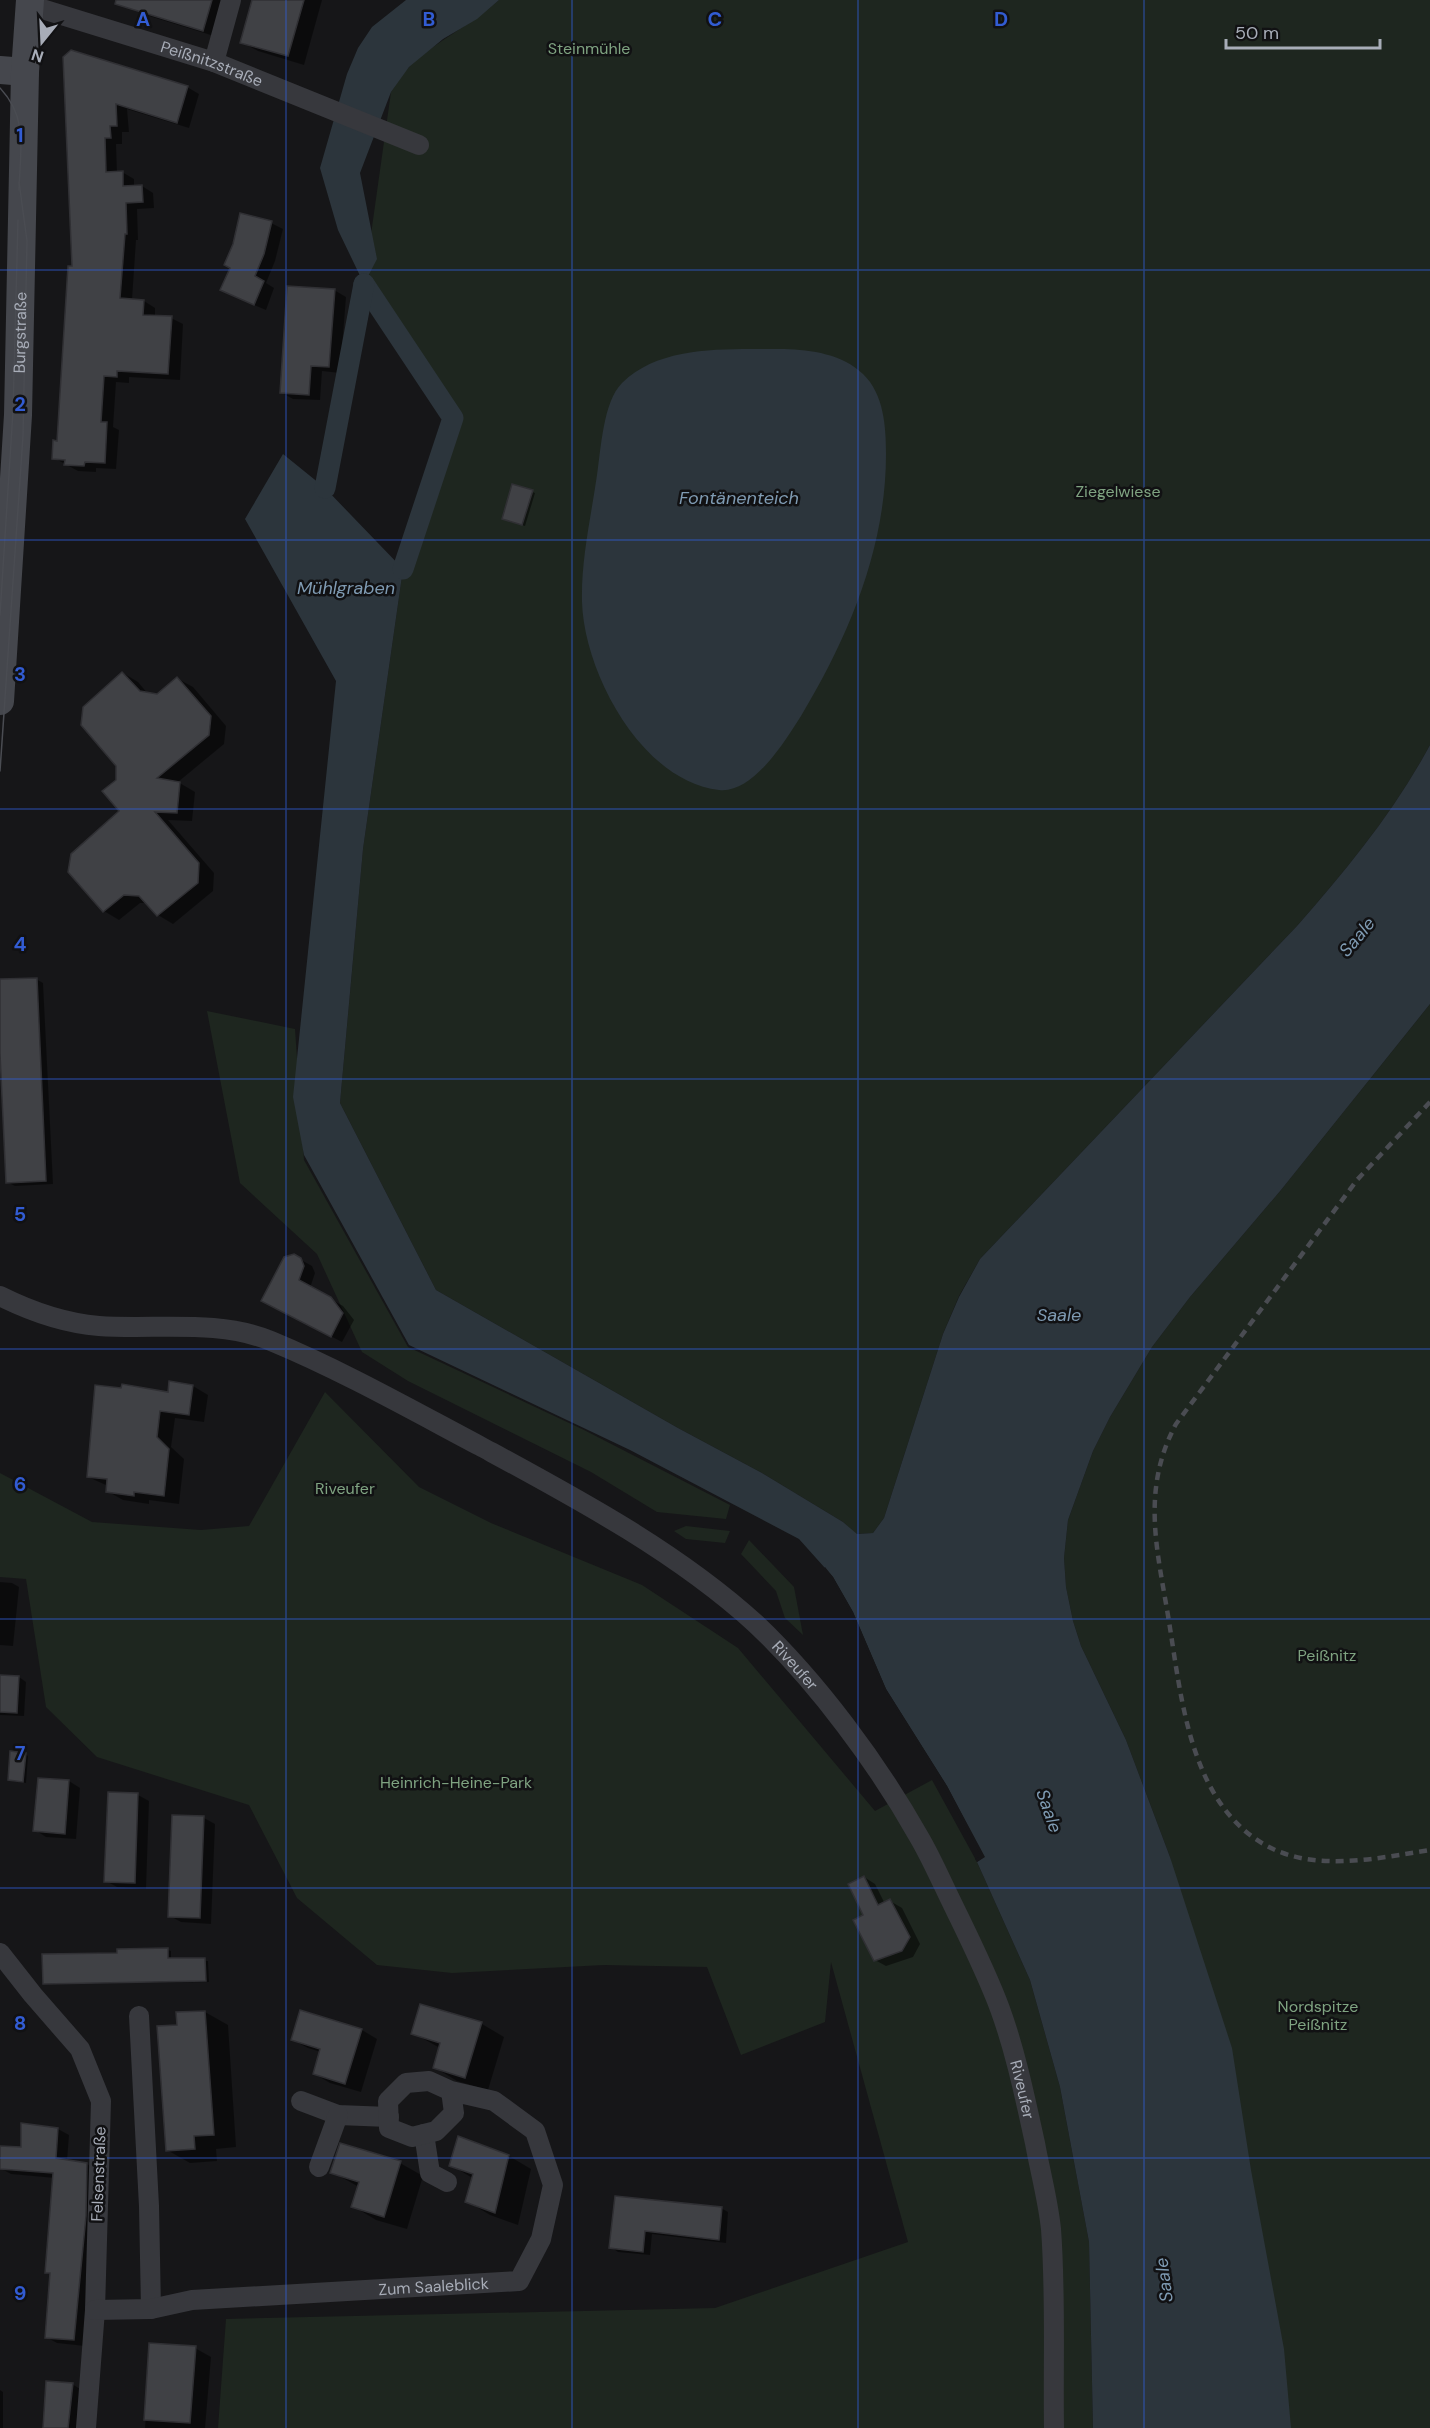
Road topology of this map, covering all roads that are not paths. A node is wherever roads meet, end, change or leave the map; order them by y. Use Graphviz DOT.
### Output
graph roads {
  1 [pos="231,0"];
  2 [pos="29,2"];
  3 [pos="214,62"];
  4 [pos="12,71"];
  5 [pos="419,145"];
  6 [pos="3,613"];
  7 [pos="0,701"];
  8 [pos="0,1296"];
  9 [pos="0,1953"];
  10 [pos="140,2016"];
  11 [pos="451,2091"];
  12 [pos="301,2101"];
  13 [pos="338,2115"];
  14 [pos="389,2116"];
  15 [pos="424,2134"];
  16 [pos="319,2167"];
  17 [pos="447,2182"];
  18 [pos="151,2309"];
  19 [pos="95,2310"];
  20 [pos="86,2428"];
  21 [pos="1054,2428"];
  1 -- 3 [label="street"];
  2 -- 3 [label="street, Peißnitzstraße"];
  2 -- 4 [label="street, Burgstraße"];
  3 -- 5 [label="street, Peißnitzstraße"];
  4 -- 6 [label="street, Burgstraße"];
  6 -- 7 [label="street, Burgstraße"];
  8 -- 21 [label="street, Riveufer"];
  9 -- 19 [label="street, Felsenstraße"];
  10 -- 18 [label="street"];
  11 -- 14 [label="street, Zum Saaleblick"];
  11 -- 15 [label="street"];
  11 -- 18 [label="street, Zum Saaleblick"];
  12 -- 13 [label="street"];
  13 -- 14 [label="street"];
  13 -- 16 [label="street"];
  14 -- 15 [label="street"];
  15 -- 17 [label="street"];
  18 -- 19 [label="street, Zum Saaleblick"];
  19 -- 20 [label="street, Felsenstraße"];
}
